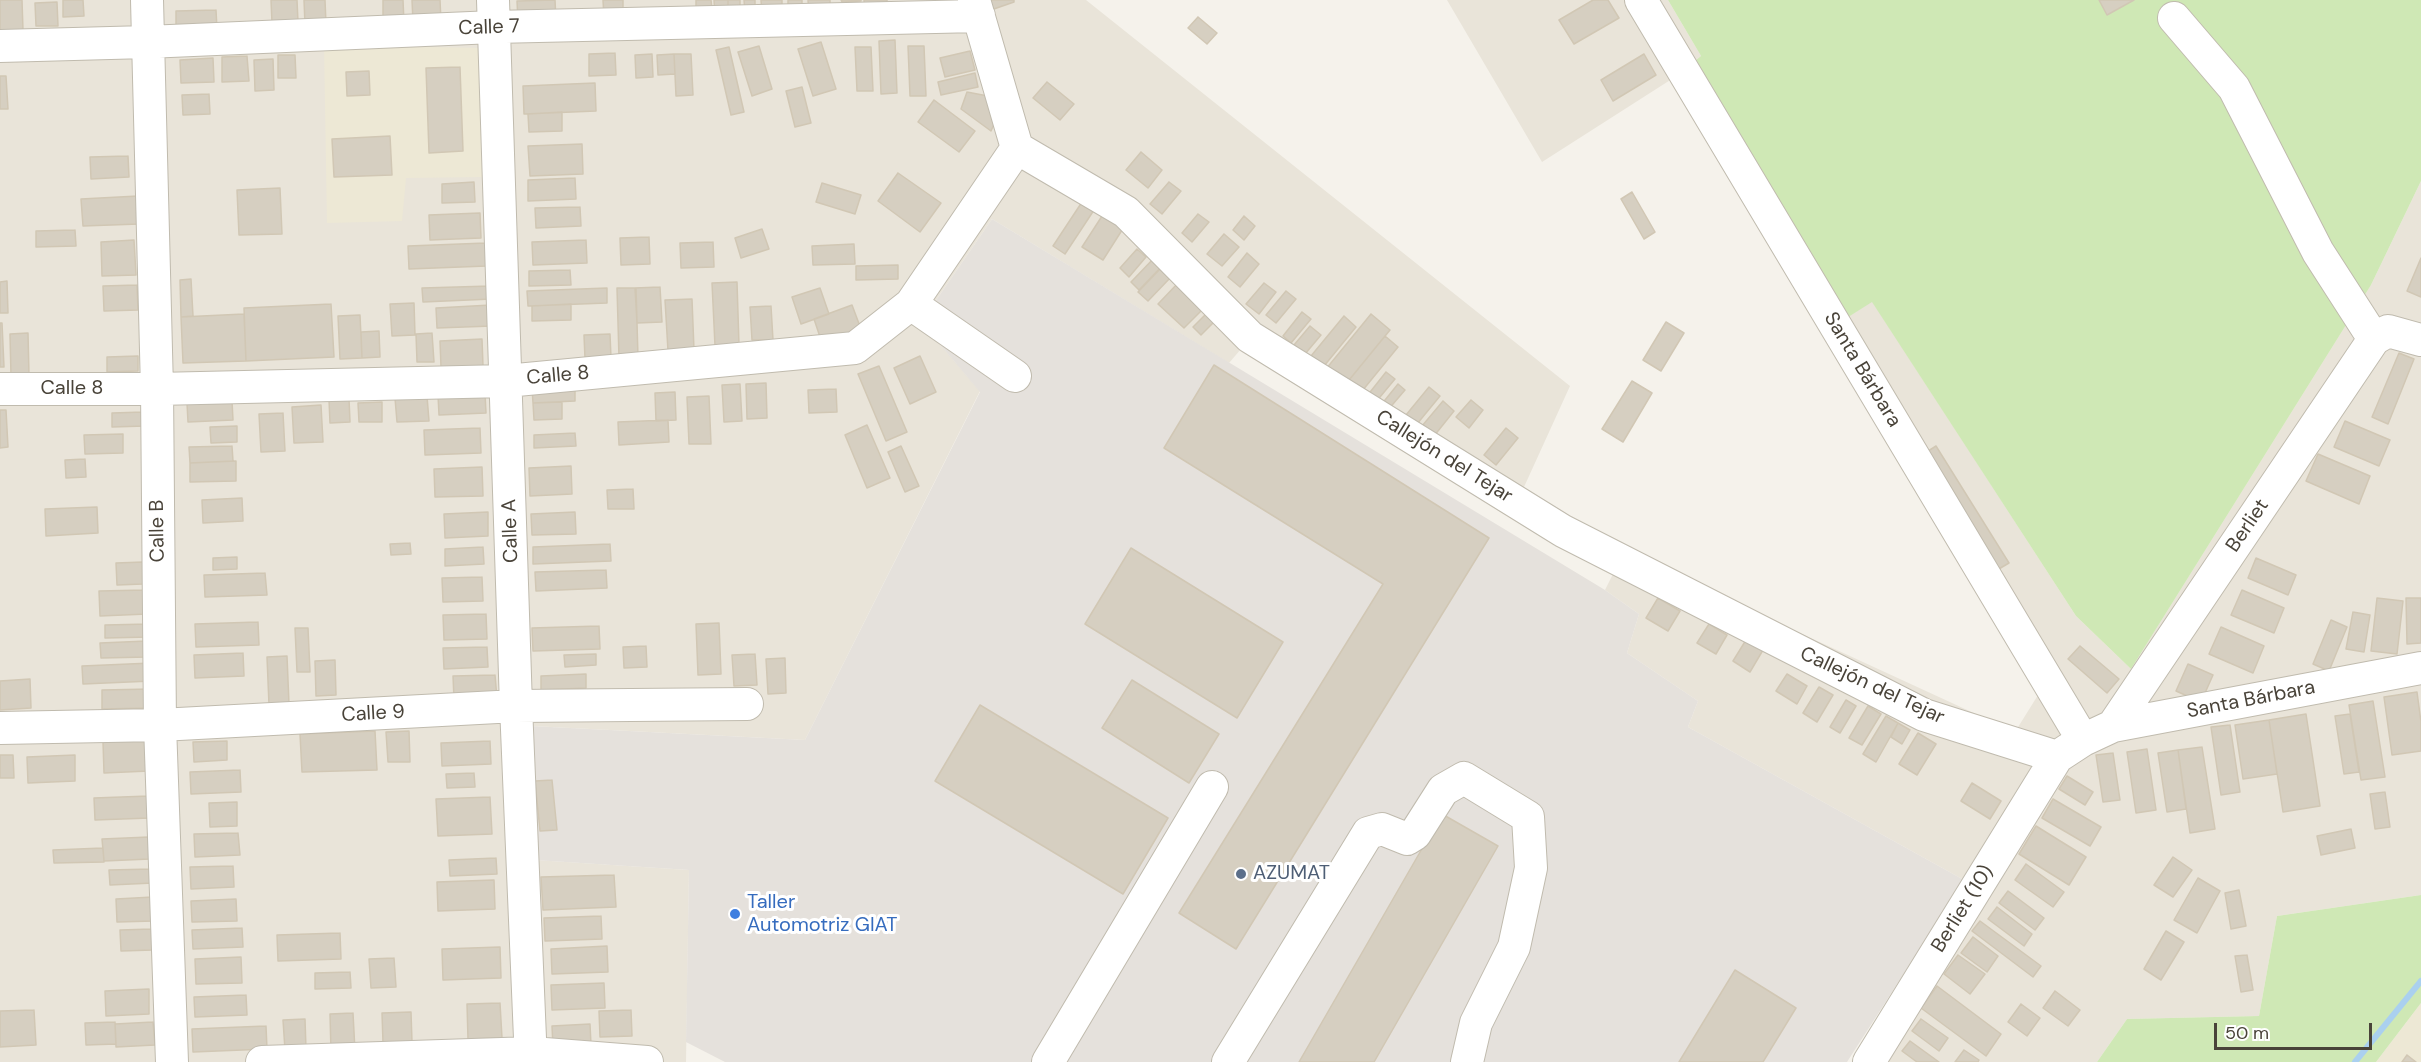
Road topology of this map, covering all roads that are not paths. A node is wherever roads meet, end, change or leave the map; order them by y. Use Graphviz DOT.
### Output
graph roads {
  1 [pos="147,0"];
  2 [pos="1641,0"];
  3 [pos="976,8"];
  4 [pos="493,13"];
  5 [pos="2174,18"];
  6 [pos="147,42"];
  7 [pos="0,46"];
  8 [pos="1017,148"];
  9 [pos="911,304"];
  10 [pos="2381,335"];
  11 [pos="2421,340"];
  12 [pos="1015,376"];
  13 [pos="506,381"];
  14 [pos="0,389"];
  15 [pos="157,389"];
  16 [pos="2421,668"];
  17 [pos="747,704"];
  18 [pos="516,706"];
  19 [pos="160,725"];
  20 [pos="2113,726"];
  21 [pos="0,728"];
  22 [pos="2083,740"];
  23 [pos="2057,757"];
  24 [pos="1212,788"];
  25 [pos="532,1058"];
  26 [pos="172,1062"];
  27 [pos="262,1062"];
  28 [pos="647,1062"];
  29 [pos="1048,1062"];
  30 [pos="1228,1062"];
  31 [pos="1467,1062"];
  32 [pos="1869,1062"];
  1 -- 6 [label="street, Calle B"];
  2 -- 22 [label="street, Santa Bárbara"];
  3 -- 4 [label="street, Calle 7"];
  3 -- 8 [label="street"];
  4 -- 6 [label="street, Calle 7"];
  4 -- 13 [label="street, Calle A"];
  5 -- 10 [label="street"];
  6 -- 7 [label="street, Calle 7"];
  6 -- 15 [label="street, Calle B"];
  8 -- 9 [label="street, Calle 8"];
  8 -- 23 [label="street, Callejón del Tejar"];
  9 -- 12 [label="street"];
  9 -- 13 [label="street, Calle 8"];
  10 -- 11 [label="street"];
  10 -- 20 [label="street, Berliet"];
  13 -- 15 [label="street, Calle 8"];
  13 -- 18 [label="street, Calle A"];
  14 -- 15 [label="street, Calle 8"];
  15 -- 19 [label="street, Calle B"];
  16 -- 20 [label="street, Santa Bárbara"];
  17 -- 18 [label="street, Calle 9"];
  18 -- 19 [label="street, Calle 9"];
  18 -- 25 [label="street, Calle A"];
  19 -- 21 [label="street, Calle 9"];
  19 -- 26 [label="street, Calle B"];
  20 -- 22 [label="street, Santa Bárbara"];
  22 -- 23 [label="street, Santa Bárbara"];
  23 -- 32 [label="street, Berliet (10)"];
  24 -- 29 [label="street"];
  25 -- 27 [label="street"];
  25 -- 28 [label="street"];
  30 -- 31 [label="street"];
}
